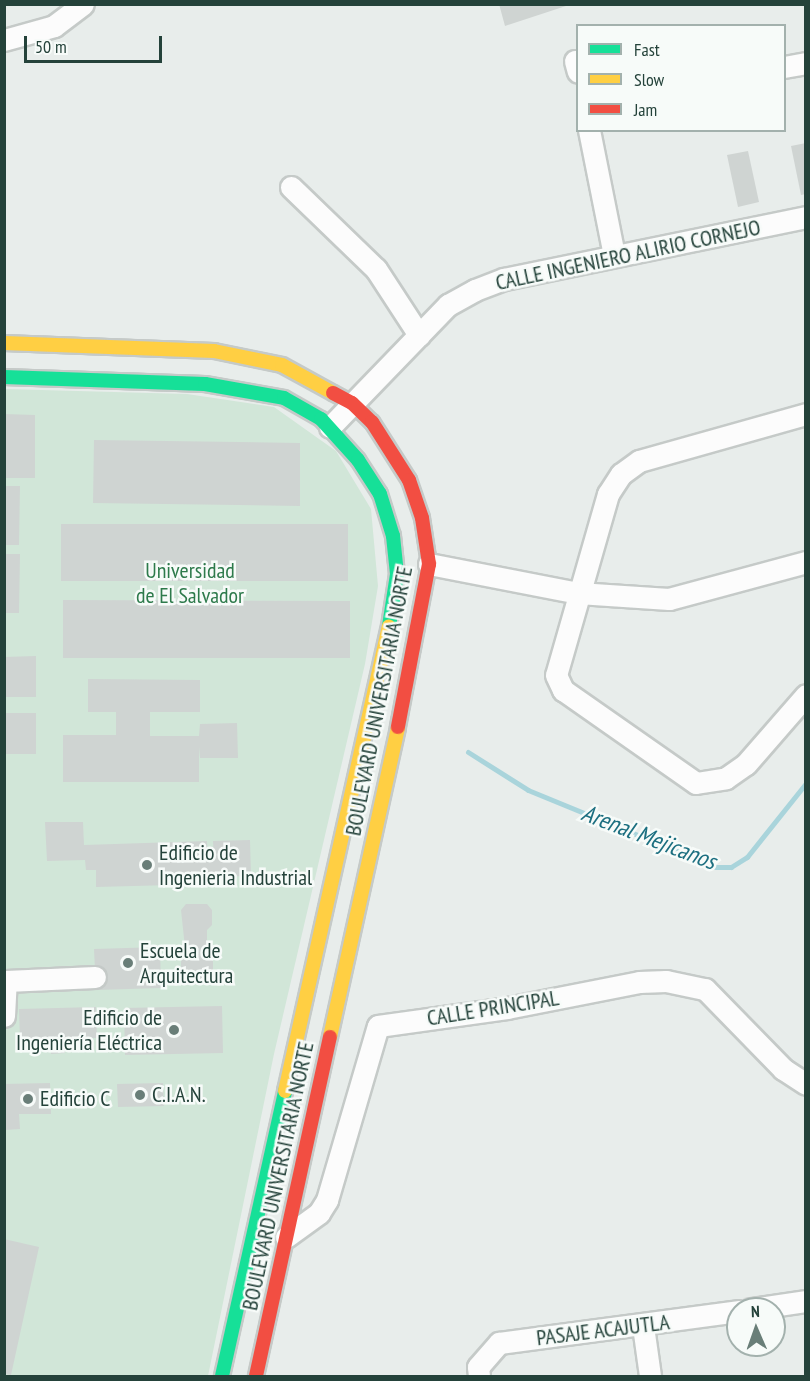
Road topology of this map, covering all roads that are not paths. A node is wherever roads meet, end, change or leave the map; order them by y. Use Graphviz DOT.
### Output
graph roads {
  1 [pos="83,4"];
  2 [pos="4,40"];
  3 [pos="806,63"];
  4 [pos="786,67"];
  5 [pos="589,132"];
  6 [pos="291,187"];
  7 [pos="806,218"];
  8 [pos="614,255"];
  9 [pos="419,335"];
  10 [pos="4,343"];
  11 [pos="4,377"];
  12 [pos="352,403"];
  13 [pos="806,414"];
  14 [pos="330,427"];
  15 [pos="806,562"];
  16 [pos="429,564"];
  17 [pos="578,593"];
  18 [pos="806,695"];
  19 [pos="95,976"];
  20 [pos="4,1016"];
  21 [pos="806,1084"];
  22 [pos="286,1238"];
  23 [pos="806,1301"];
  24 [pos="786,1304"];
  25 [pos="726,1313"];
  26 [pos="643,1326"];
  27 [pos="479,1372"];
  28 [pos="222,1377"];
  29 [pos="256,1377"];
  30 [pos="650,1377"];
  1 -- 2 [label="street"];
  3 -- 4 [label="street"];
  5 -- 8 [label="street"];
  6 -- 9 [label="street"];
  7 -- 8 [label="street, CALLE INGENIERO ALIRIO CORNEJO"];
  8 -- 9 [label="street, CALLE INGENIERO ALIRIO CORNEJO"];
  9 -- 12 [label="street, CALLE INGENIERO ALIRIO CORNEJO"];
  10 -- 12 [label="main road, BOULEVARD UNIVERSITARIA NORTE"];
  11 -- 14 [label="main road, BOULEVARD UNIVERSITARIA NORTE"];
  12 -- 14 [label="street, CALLE INGENIERO ALIRIO CORNEJO"];
  12 -- 16 [label="main road, BOULEVARD UNIVERSITARIA NORTE"];
  13 -- 17 [label="street"];
  14 -- 28 [label="main road, BOULEVARD UNIVERSITARIA NORTE"];
  15 -- 17 [label="street"];
  16 -- 17 [label="street"];
  16 -- 22 [label="main road, BOULEVARD UNIVERSITARIA NORTE"];
  17 -- 18 [label="street"];
  19 -- 20 [label="street"];
  21 -- 22 [label="street, CALLE PRINCIPAL"];
  22 -- 29 [label="main road, BOULEVARD UNIVERSITARIA NORTE"];
  23 -- 24 [label="street"];
  25 -- 26 [label="street, PASAJE ACAJUTLA"];
  26 -- 27 [label="street, PASAJE ACAJUTLA"];
  26 -- 30 [label="street"];
}
